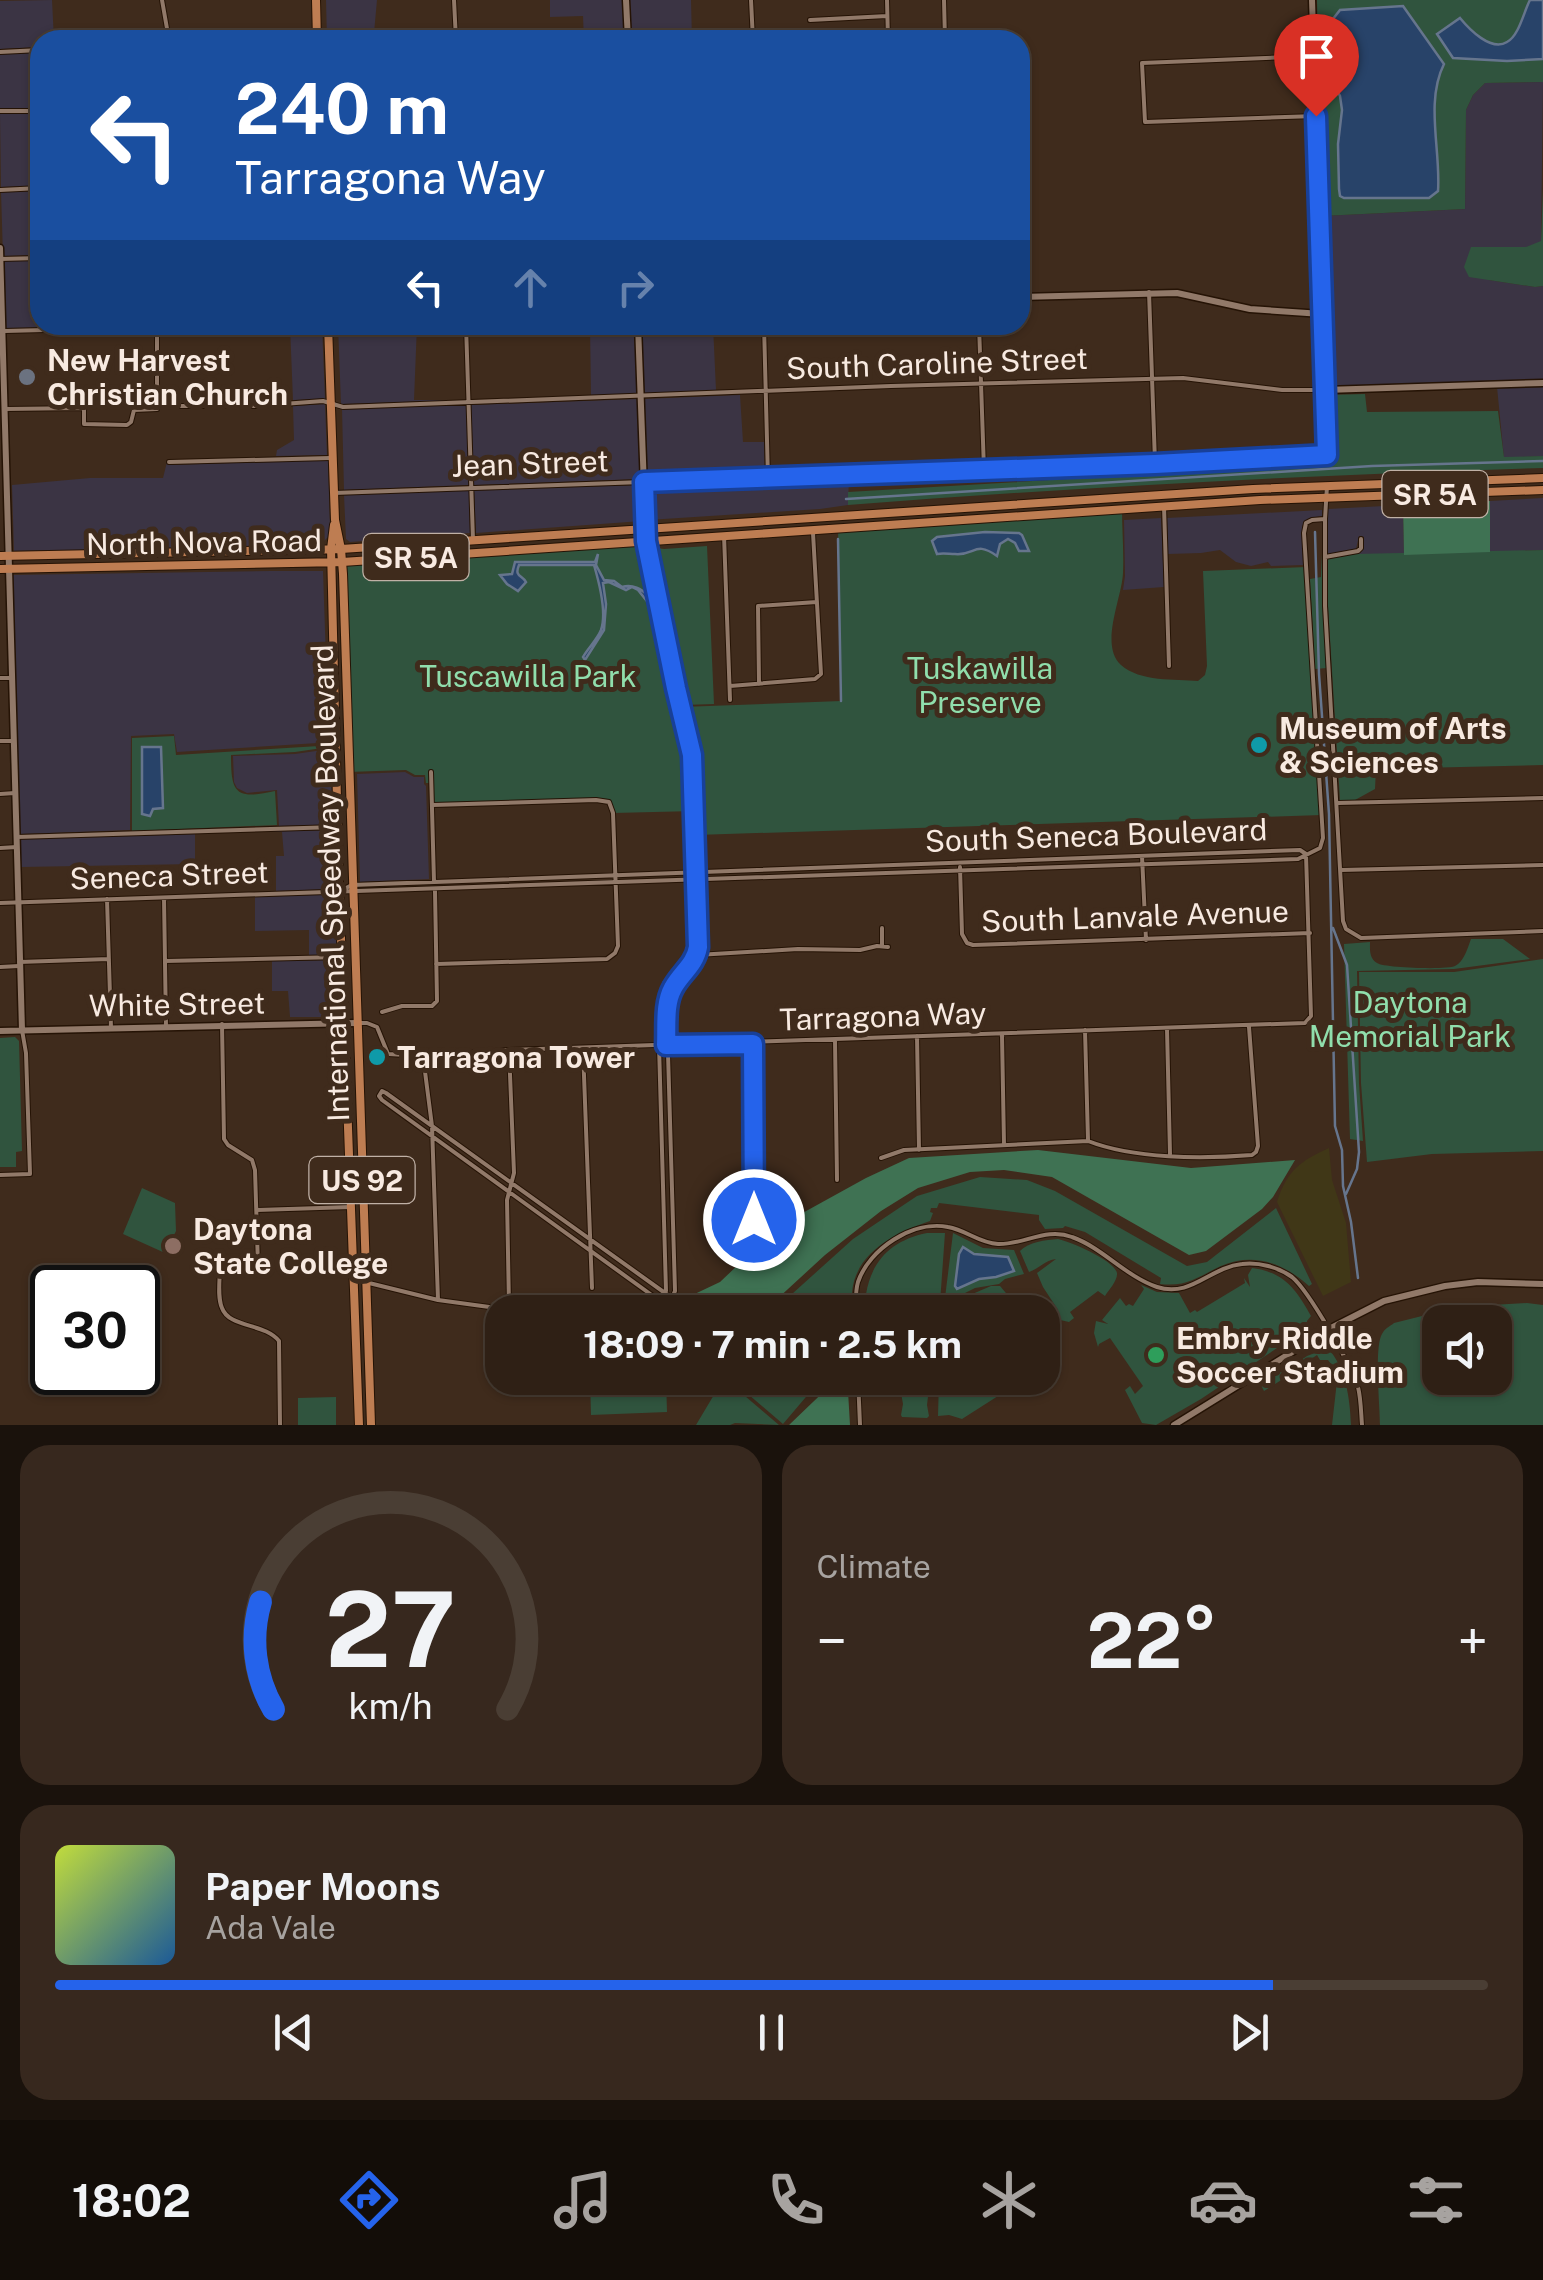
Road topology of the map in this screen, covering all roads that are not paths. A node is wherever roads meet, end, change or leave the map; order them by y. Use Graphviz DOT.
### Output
graph roads {
  1 [pos="162,0"];
  2 [pos="316,0"];
  3 [pos="454,0"];
  4 [pos="626,0"];
  5 [pos="752,0"];
  6 [pos="888,0"];
  7 [pos="944,0"];
  8 [pos="1312,0"];
  9 [pos="888,16"];
  10 [pos="810,20"];
  11 [pos="167,30"];
  12 [pos="317,30"];
  13 [pos="456,30"];
  14 [pos="628,30"];
  15 [pos="753,30"];
  16 [pos="888,30"];
  17 [pos="945,30"];
  18 [pos="30,50"];
  19 [pos="0,52"];
  20 [pos="1314,56"];
  21 [pos="0,111"];
  22 [pos="30,112"];
  23 [pos="1316,116"];
  24 [pos="30,188"];
  25 [pos="0,190"];
  26 [pos="0,248"];
  27 [pos="0,258"];
  28 [pos="30,258"];
  29 [pos="1149,292"];
  30 [pos="1030,297"];
  31 [pos="1322,314"];
  32 [pos="30,330"];
  33 [pos="1,331"];
  34 [pos="157,335"];
  35 [pos="329,335"];
  36 [pos="466,335"];
  37 [pos="638,335"];
  38 [pos="764,335"];
  39 [pos="979,335"];
  40 [pos="1152,378"];
  41 [pos="1543,382"];
  42 [pos="980,384"];
  43 [pos="2,385"];
  44 [pos="1325,390"];
  45 [pos="766,391"];
  46 [pos="640,396"];
  47 [pos="468,402"];
  48 [pos="332,404"];
  49 [pos="171,406"];
  50 [pos="4,409"];
  51 [pos="2,437"];
  52 [pos="333,458"];
  53 [pos="169,462"];
  54 [pos="1155,464"];
  55 [pos="984,470"];
  56 [pos="768,478"];
  57 [pos="1543,478"];
  58 [pos="644,482"];
  59 [pos="1327,486"];
  60 [pos="472,488"];
  61 [pos="1543,490"];
  62 [pos="334,492"];
  63 [pos="1180,494"];
  64 [pos="1326,498"];
  65 [pos="1051,502"];
  66 [pos="1033,503"];
  67 [pos="1164,506"];
  68 [pos="1032,515"];
  69 [pos="4,516"];
  70 [pos="829,516"];
  71 [pos="1013,516"];
  72 [pos="810,517"];
  73 [pos="1324,518"];
  74 [pos="335,520"];
  75 [pos="646,529"];
  76 [pos="813,529"];
  77 [pos="796,530"];
  78 [pos="724,535"];
  79 [pos="1361,539"];
  80 [pos="474,540"];
  81 [pos="646,541"];
  82 [pos="331,549"];
  83 [pos="341,549"];
  84 [pos="203,552"];
  85 [pos="106,553"];
  86 [pos="4,556"];
  87 [pos="1325,557"];
  88 [pos="331,562"];
  89 [pos="342,562"];
  90 [pos="186,564"];
  91 [pos="107,566"];
  92 [pos="4,568"];
  93 [pos="817,602"];
  94 [pos="1169,666"];
  95 [pos="0,678"];
  96 [pos="12,678"];
  97 [pos="759,684"];
  98 [pos="730,686"];
  99 [pos="730,700"];
  100 [pos="336,713"];
  101 [pos="0,741"];
  102 [pos="14,741"];
  103 [pos="431,772"];
  104 [pos="16,793"];
  105 [pos="0,794"];
  106 [pos="348,794"];
  107 [pos="1543,798"];
  108 [pos="1338,802"];
  109 [pos="433,804"];
  110 [pos="337,827"];
  111 [pos="17,836"];
  112 [pos="0,848"];
  113 [pos="17,848"];
  114 [pos="1224,853"];
  115 [pos="1306,854"];
  116 [pos="1142,856"];
  117 [pos="1052,859"];
  118 [pos="1224,860"];
  119 [pos="1143,864"];
  120 [pos="1543,865"];
  121 [pos="960,866"];
  122 [pos="1053,867"];
  123 [pos="786,869"];
  124 [pos="879,869"];
  125 [pos="1341,870"];
  126 [pos="696,872"];
  127 [pos="616,875"];
  128 [pos="786,876"];
  129 [pos="524,878"];
  130 [pos="697,880"];
  131 [pos="434,882"];
  132 [pos="616,882"];
  133 [pos="394,883"];
  134 [pos="524,886"];
  135 [pos="352,888"];
  136 [pos="434,889"];
  137 [pos="339,891"];
  138 [pos="394,891"];
  139 [pos="164,898"];
  140 [pos="107,900"];
  141 [pos="19,902"];
  142 [pos="0,903"];
  143 [pos="882,928"];
  144 [pos="1543,931"];
  145 [pos="1310,933"];
  146 [pos="1146,940"];
  147 [pos="697,955"];
  148 [pos="341,957"];
  149 [pos="109,959"];
  150 [pos="165,961"];
  151 [pos="19,964"];
  152 [pos="436,964"];
  153 [pos="0,967"];
  154 [pos="382,1012"];
  155 [pos="356,1022"];
  156 [pos="344,1023"];
  157 [pos="222,1024"];
  158 [pos="166,1026"];
  159 [pos="1249,1027"];
  160 [pos="111,1028"];
  161 [pos="1166,1029"];
  162 [pos="22,1030"];
  163 [pos="1085,1030"];
  164 [pos="0,1031"];
  165 [pos="1002,1034"];
  166 [pos="916,1036"];
  167 [pos="835,1040"];
  168 [pos="753,1044"];
  169 [pos="666,1045"];
  170 [pos="659,1046"];
  171 [pos="583,1049"];
  172 [pos="509,1050"];
  173 [pos="423,1056"];
  174 [pos="661,1110"];
  175 [pos="669,1110"];
  176 [pos="347,1115"];
  177 [pos="432,1126"];
  178 [pos="432,1137"];
  179 [pos="1088,1141"];
  180 [pos="1004,1146"];
  181 [pos="919,1150"];
  182 [pos="1170,1156"];
  183 [pos="881,1158"];
  184 [pos="671,1164"];
  185 [pos="662,1165"];
  186 [pos="0,1175"];
  187 [pos="837,1180"];
  188 [pos="512,1183"];
  189 [pos="362,1187"];
  190 [pos="508,1191"];
  191 [pos="351,1208"];
  192 [pos="257,1210"];
  193 [pos="664,1216"];
  194 [pos="672,1216"];
  195 [pos="754,1220"];
  196 [pos="591,1239"];
  197 [pos="591,1249"];
  198 [pos="365,1282"];
  199 [pos="1543,1284"];
  200 [pos="592,1288"];
  201 [pos="652,1295"];
  202 [pos="663,1295"];
  203 [pos="666,1295"];
  204 [pos="673,1295"];
  205 [pos="856,1295"];
  206 [pos="438,1300"];
  207 [pos="1328,1330"];
  208 [pos="859,1395"];
  209 [pos="280,1425"];
  210 [pos="365,1425"];
  211 [pos="860,1425"];
  212 [pos="1174,1425"];
  213 [pos="1362,1425"];
  1 -- 11 [label="street"];
  2 -- 12 [label="main road"];
  3 -- 13 [label="street"];
  4 -- 14 [label="street"];
  5 -- 15 [label="street"];
  6 -- 9 [label="street"];
  7 -- 17 [label="street"];
  8 -- 20 [label="street"];
  9 -- 10 [label="street"];
  9 -- 16 [label="street"];
  18 -- 19 [label="street"];
  20 -- 23 [label="street"];
  20 -- 23 [label="street"];
  21 -- 22 [label="street"];
  23 -- 31 [label="street"];
  24 -- 25 [label="street"];
  26 -- 27 [label="street"];
  27 -- 28 [label="street"];
  27 -- 33 [label="street"];
  29 -- 30 [label="street"];
  29 -- 31 [label="street"];
  29 -- 40 [label="street"];
  31 -- 44 [label="street"];
  32 -- 33 [label="street"];
  33 -- 43 [label="street"];
  34 -- 50 [label="street"];
  35 -- 48 [label="main road, International Speedway Boulevard / US 92"];
  36 -- 47 [label="street"];
  37 -- 46 [label="street"];
  38 -- 45 [label="street"];
  39 -- 42 [label="street"];
  40 -- 42 [label="street, South Caroline Street"];
  40 -- 44 [label="street, South Caroline Street"];
  40 -- 54 [label="street"];
  41 -- 44 [label="street, South Caroline Street"];
  42 -- 45 [label="street, South Caroline Street"];
  42 -- 55 [label="street"];
  43 -- 50 [label="street"];
  44 -- 54 [label="street, Jean Street"];
  45 -- 46 [label="street, South Caroline Street"];
  45 -- 56 [label="street"];
  46 -- 47 [label="street, South Caroline Street"];
  46 -- 58 [label="street"];
  47 -- 48 [label="street, South Caroline Street"];
  47 -- 60 [label="street"];
  48 -- 49 [label="street, South Caroline Street"];
  48 -- 52 [label="main road, International Speedway Boulevard / US 92"];
  50 -- 51 [label="street"];
  51 -- 69 [label="street"];
  52 -- 53 [label="street"];
  52 -- 62 [label="main road, International Speedway Boulevard / US 92"];
  54 -- 55 [label="street, Jean Street"];
  55 -- 56 [label="street, Jean Street"];
  56 -- 58 [label="street, Jean Street"];
  57 -- 59 [label="main road, SR 5A"];
  58 -- 60 [label="street, Jean Street"];
  58 -- 75 [label="street"];
  59 -- 63 [label="main road, SR 5A"];
  59 -- 64 [label="street"];
  60 -- 62 [label="street, Jean Street"];
  60 -- 80 [label="street"];
  61 -- 64 [label="main road, SR 5A"];
  62 -- 74 [label="main road, International Speedway Boulevard / US 92"];
  63 -- 65 [label="main road, SR 5A"];
  63 -- 67 [label="main road"];
  64 -- 67 [label="main road, SR 5A"];
  64 -- 73 [label="street"];
  65 -- 66 [label="main road, SR 5A"];
  65 -- 68 [label="main road"];
  66 -- 70 [label="main road, North Nova Road / SR 5A"];
  66 -- 71 [label="main road"];
  67 -- 68 [label="main road, SR 5A"];
  67 -- 94 [label="street"];
  68 -- 71 [label="main road, SR 5A"];
  69 -- 86 [label="street"];
  70 -- 72 [label="main road, North Nova Road / SR 5A"];
  70 -- 76 [label="main road"];
  71 -- 76 [label="main road, North Nova Road / SR 5A"];
  72 -- 75 [label="main road, North Nova Road / SR 5A"];
  72 -- 77 [label="main road"];
  73 -- 87 [label="street"];
  73 -- 115 [label="street"];
  74 -- 82 [label="main road, International Speedway Boulevard / US 92"];
  74 -- 83 [label="main road, International Speedway Boulevard / US 92"];
  75 -- 80 [label="main road, North Nova Road / SR 5A"];
  75 -- 81 [label="street"];
  76 -- 77 [label="main road, North Nova Road / SR 5A"];
  76 -- 93 [label="street"];
  77 -- 78 [label="main road, North Nova Road / SR 5A"];
  78 -- 81 [label="main road, North Nova Road / SR 5A"];
  78 -- 98 [label="street"];
  79 -- 87 [label="street"];
  80 -- 83 [label="main road, North Nova Road / SR 5A"];
  81 -- 89 [label="main road, North Nova Road / SR 5A"];
  81 -- 126 [label="street"];
  82 -- 83 [label="main road, North Nova Road / SR 5A"];
  82 -- 84 [label="main road, North Nova Road / SR 5A"];
  82 -- 88 [label="main road, International Speedway Boulevard / US 92"];
  83 -- 89 [label="main road, International Speedway Boulevard / US 92"];
  84 -- 85 [label="main road, North Nova Road / SR 5A"];
  84 -- 90 [label="main road"];
  85 -- 86 [label="main road, North Nova Road / SR 5A"];
  85 -- 91 [label="street"];
  86 -- 92 [label="street"];
  87 -- 108 [label="street"];
  88 -- 89 [label="main road, North Nova Road / SR 5A"];
  88 -- 90 [label="main road, North Nova Road / SR 5A"];
  88 -- 100 [label="main road, International Speedway Boulevard / US 92"];
  89 -- 106 [label="main road, International Speedway Boulevard / US 92"];
  90 -- 91 [label="main road, North Nova Road / SR 5A"];
  91 -- 92 [label="main road, North Nova Road / SR 5A"];
  92 -- 96 [label="street"];
  93 -- 97 [label="street"];
  93 -- 97 [label="street"];
  95 -- 96 [label="street"];
  96 -- 102 [label="street"];
  97 -- 98 [label="street"];
  98 -- 99 [label="street"];
  100 -- 106 [label="main road"];
  100 -- 110 [label="main road, International Speedway Boulevard / US 92"];
  101 -- 102 [label="street"];
  102 -- 104 [label="street"];
  103 -- 109 [label="street"];
  104 -- 105 [label="street"];
  104 -- 111 [label="street"];
  106 -- 135 [label="main road, International Speedway Boulevard / US 92"];
  107 -- 108 [label="street"];
  108 -- 125 [label="street"];
  109 -- 127 [label="street"];
  109 -- 131 [label="street"];
  110 -- 111 [label="street"];
  110 -- 137 [label="main road, International Speedway Boulevard / US 92"];
  111 -- 113 [label="street"];
  112 -- 113 [label="street"];
  113 -- 141 [label="street"];
  114 -- 115 [label="street, South Seneca Boulevard"];
  114 -- 116 [label="street, South Seneca Boulevard"];
  114 -- 118 [label="street"];
  115 -- 118 [label="street, South Seneca Boulevard"];
  115 -- 145 [label="street"];
  116 -- 117 [label="street, South Seneca Boulevard"];
  116 -- 119 [label="street"];
  117 -- 121 [label="street, South Seneca Boulevard"];
  117 -- 122 [label="street"];
  118 -- 119 [label="street, South Seneca Boulevard"];
  119 -- 122 [label="street, South Seneca Boulevard"];
  119 -- 146 [label="street"];
  120 -- 125 [label="street"];
  121 -- 122 [label="street, South Seneca Boulevard"];
  121 -- 124 [label="street, South Seneca Boulevard"];
  121 -- 146 [label="street, South Lanvale Avenue"];
  123 -- 124 [label="street, South Seneca Boulevard"];
  123 -- 126 [label="street, South Seneca Boulevard"];
  123 -- 128 [label="street"];
  124 -- 128 [label="street, South Seneca Boulevard"];
  125 -- 144 [label="street"];
  126 -- 127 [label="street, South Seneca Boulevard"];
  126 -- 130 [label="street"];
  127 -- 129 [label="street, South Seneca Boulevard"];
  127 -- 132 [label="street"];
  128 -- 130 [label="street, South Seneca Boulevard"];
  129 -- 131 [label="street, South Seneca Boulevard"];
  129 -- 134 [label="street"];
  130 -- 132 [label="street, South Seneca Boulevard"];
  130 -- 147 [label="street"];
  131 -- 133 [label="street, South Seneca Boulevard"];
  131 -- 136 [label="street"];
  132 -- 134 [label="street, South Seneca Boulevard"];
  132 -- 152 [label="street"];
  133 -- 135 [label="street, South Seneca Boulevard"];
  133 -- 138 [label="street"];
  134 -- 136 [label="street, South Seneca Boulevard"];
  135 -- 137 [label="street, South Seneca Boulevard"];
  135 -- 138 [label="street, South Seneca Boulevard"];
  135 -- 155 [label="main road, International Speedway Boulevard / US 92"];
  136 -- 138 [label="street, South Seneca Boulevard"];
  136 -- 152 [label="street"];
  137 -- 139 [label="street, Seneca Street"];
  137 -- 148 [label="main road, International Speedway Boulevard / US 92"];
  139 -- 140 [label="street, Seneca Street"];
  139 -- 150 [label="street"];
  140 -- 141 [label="street, Seneca Street"];
  140 -- 149 [label="street"];
  141 -- 142 [label="street, Seneca Street"];
  141 -- 151 [label="street"];
  143 -- 147 [label="street"];
  145 -- 146 [label="street, South Lanvale Avenue"];
  145 -- 159 [label="street, Tarragona Way"];
  147 -- 169 [label="street"];
  148 -- 150 [label="street"];
  148 -- 156 [label="main road, International Speedway Boulevard / US 92"];
  149 -- 151 [label="street"];
  149 -- 160 [label="street"];
  150 -- 158 [label="street"];
  151 -- 153 [label="street"];
  151 -- 162 [label="street"];
  152 -- 154 [label="street"];
  155 -- 156 [label="street, White Street"];
  155 -- 173 [label="street, Tarragona Way"];
  155 -- 189 [label="main road, International Speedway Boulevard / US 92"];
  156 -- 157 [label="street, White Street"];
  156 -- 176 [label="main road, International Speedway Boulevard / US 92"];
  157 -- 158 [label="street, White Street"];
  157 -- 192 [label="street"];
  158 -- 160 [label="street, White Street"];
  159 -- 161 [label="street, Tarragona Way"];
  159 -- 182 [label="street"];
  160 -- 162 [label="street, White Street"];
  161 -- 163 [label="street, Tarragona Way"];
  161 -- 182 [label="street"];
  162 -- 164 [label="street, White Street"];
  162 -- 186 [label="street"];
  163 -- 165 [label="street, Tarragona Way"];
  163 -- 179 [label="street"];
  165 -- 166 [label="street, Tarragona Way"];
  165 -- 180 [label="street"];
  166 -- 167 [label="street, Tarragona Way"];
  166 -- 181 [label="street"];
  167 -- 168 [label="street, Tarragona Way"];
  167 -- 187 [label="street"];
  168 -- 169 [label="street, Tarragona Way"];
  168 -- 195 [label="street"];
  169 -- 170 [label="street, Tarragona Way"];
  169 -- 175 [label="street"];
  170 -- 171 [label="street, Tarragona Way"];
  170 -- 174 [label="street"];
  171 -- 172 [label="street, Tarragona Way"];
  171 -- 196 [label="street"];
  172 -- 173 [label="street, Tarragona Way"];
  172 -- 188 [label="street"];
  173 -- 177 [label="street"];
  174 -- 175 [label="street"];
  174 -- 185 [label="street"];
  175 -- 184 [label="street"];
  176 -- 189 [label="main road"];
  176 -- 191 [label="main road, International Speedway Boulevard / US 92"];
  177 -- 178 [label="street"];
  177 -- 178 [label="street"];
  177 -- 188 [label="street"];
  178 -- 190 [label="street"];
  178 -- 206 [label="street"];
  179 -- 180 [label="street"];
  179 -- 182 [label="street"];
  180 -- 181 [label="street"];
  181 -- 183 [label="street"];
  184 -- 185 [label="street"];
  184 -- 194 [label="street"];
  185 -- 193 [label="street"];
  188 -- 190 [label="street"];
  188 -- 196 [label="street"];
  189 -- 198 [label="main road, International Speedway Boulevard / US 92"];
  190 -- 197 [label="street"];
  190 -- 206 [label="street"];
  191 -- 192 [label="street"];
  191 -- 198 [label="main road"];
  191 -- 210 [label="main road, International Speedway Boulevard / US 92"];
  192 -- 209 [label="street"];
  193 -- 194 [label="street"];
  193 -- 203 [label="street"];
  194 -- 204 [label="street"];
  196 -- 197 [label="street"];
  196 -- 202 [label="street"];
  197 -- 200 [label="street"];
  197 -- 201 [label="street"];
  198 -- 206 [label="street"];
  198 -- 210 [label="main road, International Speedway Boulevard / US 92"];
  199 -- 207 [label="street"];
  205 -- 207 [label="street"];
  207 -- 212 [label="street"];
  207 -- 213 [label="street"];
  208 -- 211 [label="street"];
}
